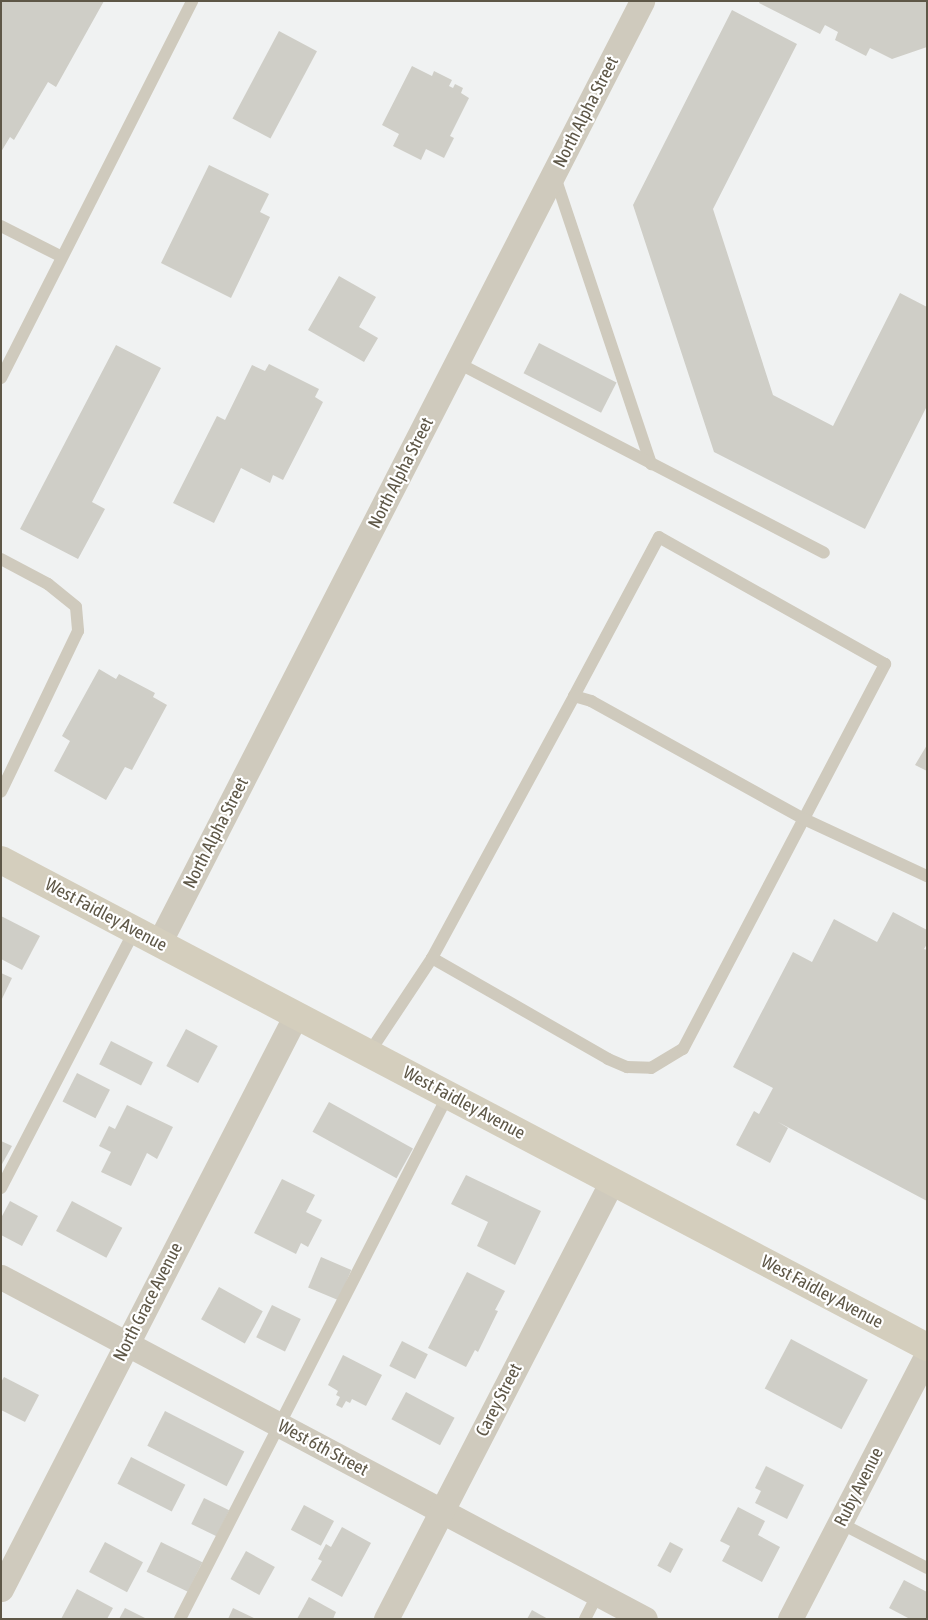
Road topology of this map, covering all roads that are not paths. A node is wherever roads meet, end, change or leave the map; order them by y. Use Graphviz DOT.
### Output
graph roads {
  1 [pos="192,1"];
  2 [pos="642,1"];
  3 [pos="554,174"];
  4 [pos="1,226"];
  5 [pos="62,257"];
  6 [pos="458,363"];
  7 [pos="1,378"];
  8 [pos="651,464"];
  9 [pos="824,553"];
  10 [pos="1,559"];
  11 [pos="574,696"];
  12 [pos="1,792"];
  13 [pos="804,819"];
  14 [pos="1,860"];
  15 [pos="927,876"];
  16 [pos="134,930"];
  17 [pos="159,943"];
  18 [pos="432,958"];
  19 [pos="296,1015"];
  20 [pos="369,1053"];
  21 [pos="448,1095"];
  22 [pos="612,1181"];
  23 [pos="1,1188"];
  24 [pos="1,1276"];
  25 [pos="126,1343"];
  26 [pos="927,1348"];
  27 [pos="927,1355"];
  28 [pos="279,1424"];
  29 [pos="441,1510"];
  30 [pos="840,1523"];
  31 [pos="927,1568"];
  32 [pos="1,1589"];
  33 [pos="598,1593"];
  34 [pos="180,1619"];
  35 [pos="386,1619"];
  36 [pos="585,1619"];
  37 [pos="645,1619"];
  38 [pos="790,1619"];
  1 -- 5 [label="lane"];
  2 -- 3 [label="street, North Alpha Street"];
  3 -- 6 [label="street, North Alpha Street"];
  3 -- 8 [label="lane"];
  4 -- 5 [label="lane"];
  5 -- 7 [label="lane"];
  6 -- 8 [label="lane"];
  6 -- 17 [label="street, North Alpha Street"];
  8 -- 9 [label="lane"];
  10 -- 12 [label="lane"];
  11 -- 13 [label="lane"];
  11 -- 13 [label="lane"];
  11 -- 18 [label="lane"];
  13 -- 15 [label="lane"];
  13 -- 18 [label="lane"];
  14 -- 16 [label="street, West Faidley Avenue"];
  16 -- 17 [label="street, West Faidley Avenue"];
  16 -- 23 [label="lane"];
  17 -- 19 [label="street, West Faidley Avenue"];
  18 -- 20 [label="lane"];
  19 -- 20 [label="street, West Faidley Avenue"];
  19 -- 25 [label="street, North Grace Avenue"];
  20 -- 21 [label="street, West Faidley Avenue"];
  21 -- 22 [label="street, West Faidley Avenue"];
  21 -- 28 [label="lane"];
  22 -- 26 [label="street, West Faidley Avenue"];
  22 -- 29 [label="street, Carey Street"];
  24 -- 25 [label="street, West 6th Street"];
  25 -- 28 [label="street, West 6th Street"];
  25 -- 32 [label="street, North Grace Avenue"];
  27 -- 30 [label="street, Ruby Avenue"];
  28 -- 29 [label="street, West 6th Street"];
  28 -- 34 [label="lane"];
  29 -- 33 [label="street, West 6th Street"];
  29 -- 35 [label="street, Carey Street"];
  30 -- 31 [label="lane"];
  30 -- 38 [label="street, Ruby Avenue"];
  33 -- 36 [label="lane"];
  33 -- 37 [label="street, West 6th Street"];
}
